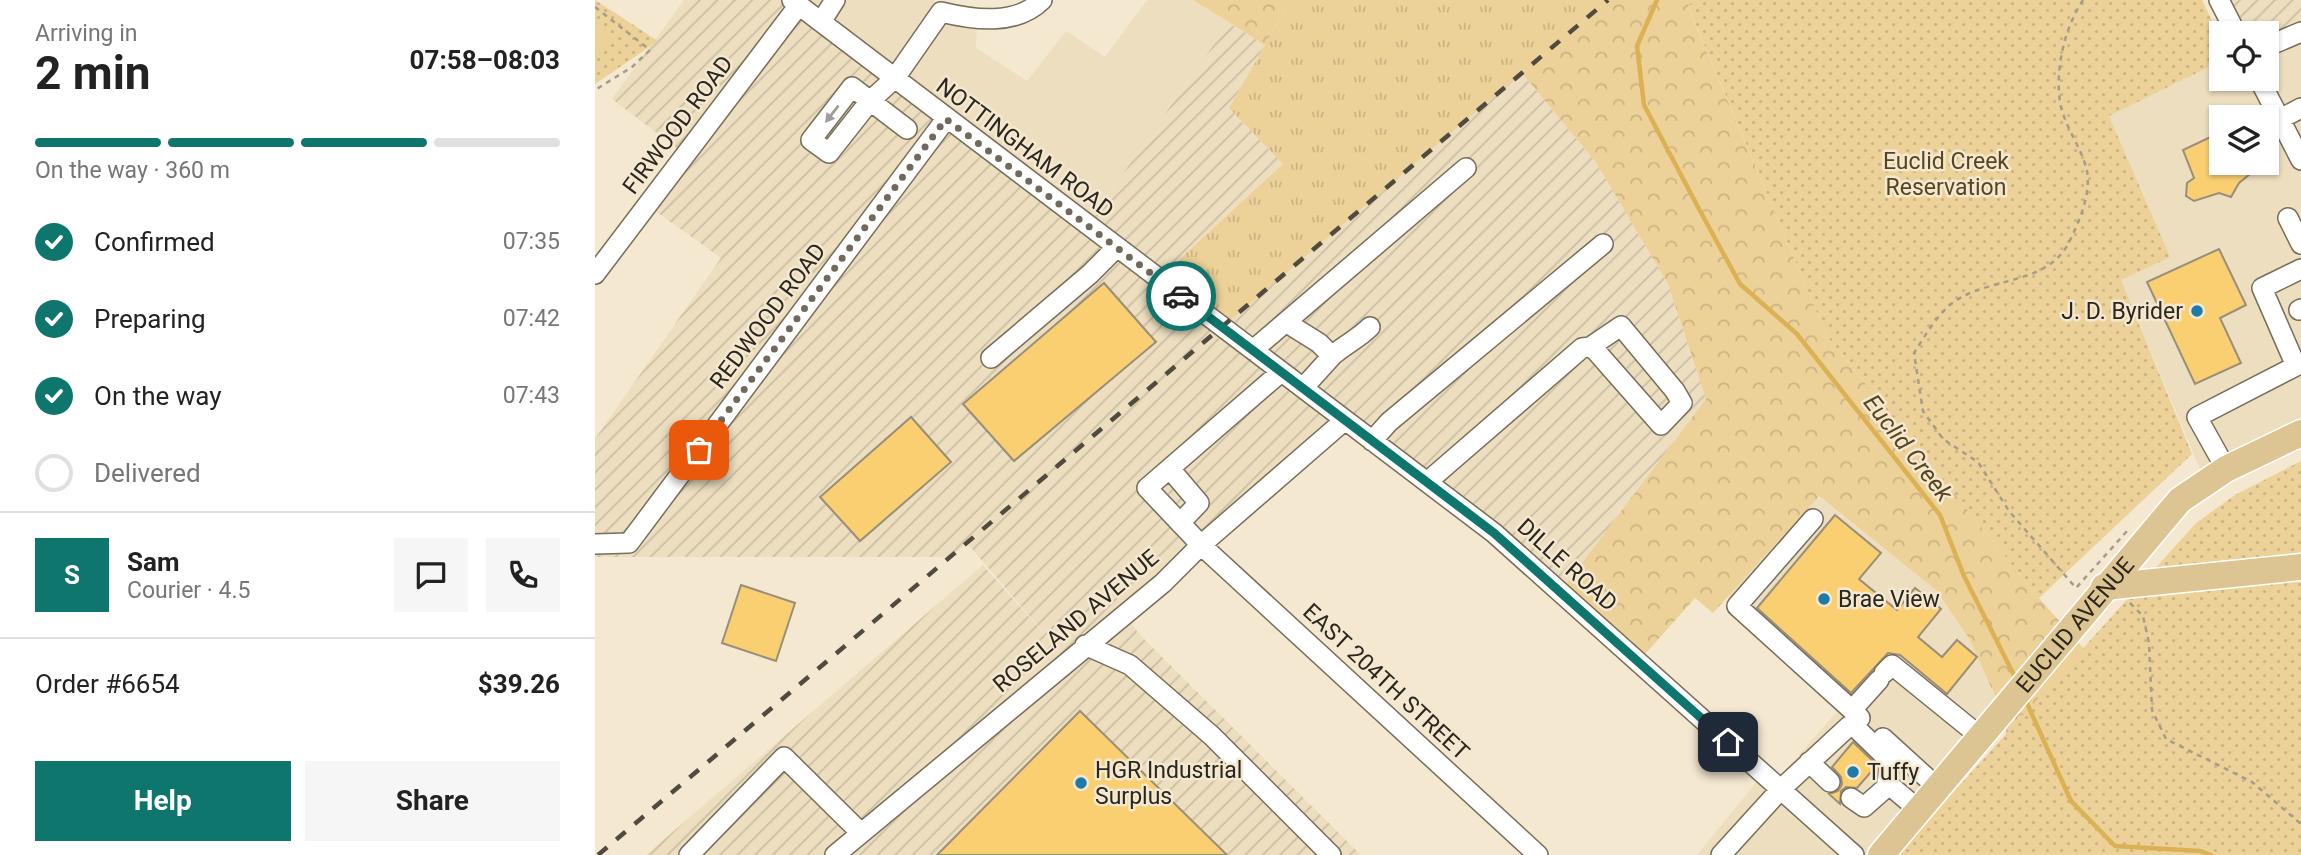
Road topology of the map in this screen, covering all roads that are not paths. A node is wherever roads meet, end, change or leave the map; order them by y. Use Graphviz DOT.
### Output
graph roads {
  1 [pos="1042,0"];
  2 [pos="2219,0"];
  3 [pos="815,6"];
  4 [pos="938,6"];
  5 [pos="2230,21"];
  6 [pos="2301,32"];
  7 [pos="2279,41"];
  8 [pos="895,78"];
  9 [pos="2265,91"];
  10 [pos="870,101"];
  11 [pos="2301,108"];
  12 [pos="946,119"];
  13 [pos="2280,119"];
  14 [pos="907,129"];
  15 [pos="829,153"];
  16 [pos="2301,160"];
  17 [pos="1466,168"];
  18 [pos="2288,218"];
  19 [pos="1603,244"];
  20 [pos="2301,244"];
  21 [pos="1116,248"];
  22 [pos="2301,269"];
  23 [pos="595,274"];
  24 [pos="1287,323"];
  25 [pos="1370,327"];
  26 [pos="1230,333"];
  27 [pos="1590,346"];
  28 [pos="1254,350"];
  29 [pos="1332,356"];
  30 [pos="991,358"];
  31 [pos="2299,370"];
  32 [pos="1282,372"];
  33 [pos="1303,388"];
  34 [pos="1345,420"];
  35 [pos="2301,433"];
  36 [pos="1372,441"];
  37 [pos="1170,469"];
  38 [pos="2226,469"];
  39 [pos="1427,482"];
  40 [pos="1813,519"];
  41 [pos="1180,523"];
  42 [pos="595,544"];
  43 [pos="1201,545"];
  44 [pos="2301,567"];
  45 [pos="2104,587"];
  46 [pos="1085,645"];
  47 [pos="1852,710"];
  48 [pos="1982,738"];
  49 [pos="1809,762"];
  50 [pos="1830,782"];
  51 [pos="1889,785"];
  52 [pos="1781,789"];
  53 [pos="1938,789"];
  54 [pos="1860,801"];
  55 [pos="1920,811"];
  56 [pos="861,833"];
  57 [pos="689,855"];
  58 [pos="835,855"];
  59 [pos="1331,855"];
  60 [pos="1538,855"];
  61 [pos="1721,855"];
  62 [pos="1854,855"];
  63 [pos="1881,855"];
  1 -- 4 [label="street"];
  2 -- 5 [label="street"];
  3 -- 8 [label="street, NOTTINGHAM ROAD"];
  3 -- 23 [label="street, FIRWOOD ROAD"];
  4 -- 8 [label="street"];
  6 -- 7 [label="street"];
  8 -- 10 [label="street"];
  8 -- 12 [label="street, NOTTINGHAM ROAD"];
  9 -- 13 [label="street"];
  10 -- 14 [label="street"];
  10 -- 15 [label="street"];
  11 -- 13 [label="street"];
  12 -- 21 [label="street, NOTTINGHAM ROAD"];
  12 -- 42 [label="street, REDWOOD ROAD"];
  13 -- 16 [label="street"];
  17 -- 24 [label="street"];
  18 -- 20 [label="street"];
  19 -- 36 [label="street"];
  21 -- 26 [label="street, NOTTINGHAM ROAD"];
  21 -- 30 [label="street"];
  22 -- 31 [label="street"];
  24 -- 28 [label="street"];
  24 -- 29 [label="street"];
  25 -- 29 [label="street"];
  26 -- 28 [label="street, DILLE ROAD"];
  27 -- 27 [label="street"];
  27 -- 39 [label="street"];
  28 -- 32 [label="street, DILLE ROAD"];
  29 -- 33 [label="street"];
  31 -- 38 [label="street"];
  32 -- 33 [label="street, DILLE ROAD"];
  32 -- 37 [label="street"];
  33 -- 34 [label="street, DILLE ROAD"];
  34 -- 36 [label="street, DILLE ROAD"];
  34 -- 43 [label="street, ROSELAND AVENUE"];
  35 -- 38 [label="main road, EUCLID AVENUE"];
  36 -- 39 [label="street, DILLE ROAD"];
  37 -- 41 [label="street"];
  37 -- 41 [label="street, EAST 204TH STREET"];
  38 -- 45 [label="main road, EUCLID AVENUE"];
  39 -- 52 [label="street, DILLE ROAD"];
  40 -- 47 [label="street"];
  41 -- 43 [label="street, EAST 204TH STREET"];
  43 -- 46 [label="street, ROSELAND AVENUE"];
  43 -- 60 [label="street, EAST 204TH STREET"];
  44 -- 45 [label="main road"];
  45 -- 48 [label="main road, EUCLID AVENUE"];
  46 -- 56 [label="street, ROSELAND AVENUE"];
  46 -- 59 [label="street"];
  47 -- 48 [label="street"];
  47 -- 53 [label="street"];
  48 -- 53 [label="main road, EUCLID AVENUE"];
  49 -- 50 [label="street"];
  49 -- 51 [label="street"];
  49 -- 52 [label="street"];
  51 -- 54 [label="street"];
  51 -- 55 [label="street"];
  52 -- 61 [label="street"];
  52 -- 62 [label="street, DILLE ROAD"];
  53 -- 55 [label="main road, EUCLID AVENUE"];
  55 -- 63 [label="main road, EUCLID AVENUE"];
  56 -- 57 [label="street"];
  56 -- 58 [label="street, ROSELAND AVENUE"];
}
